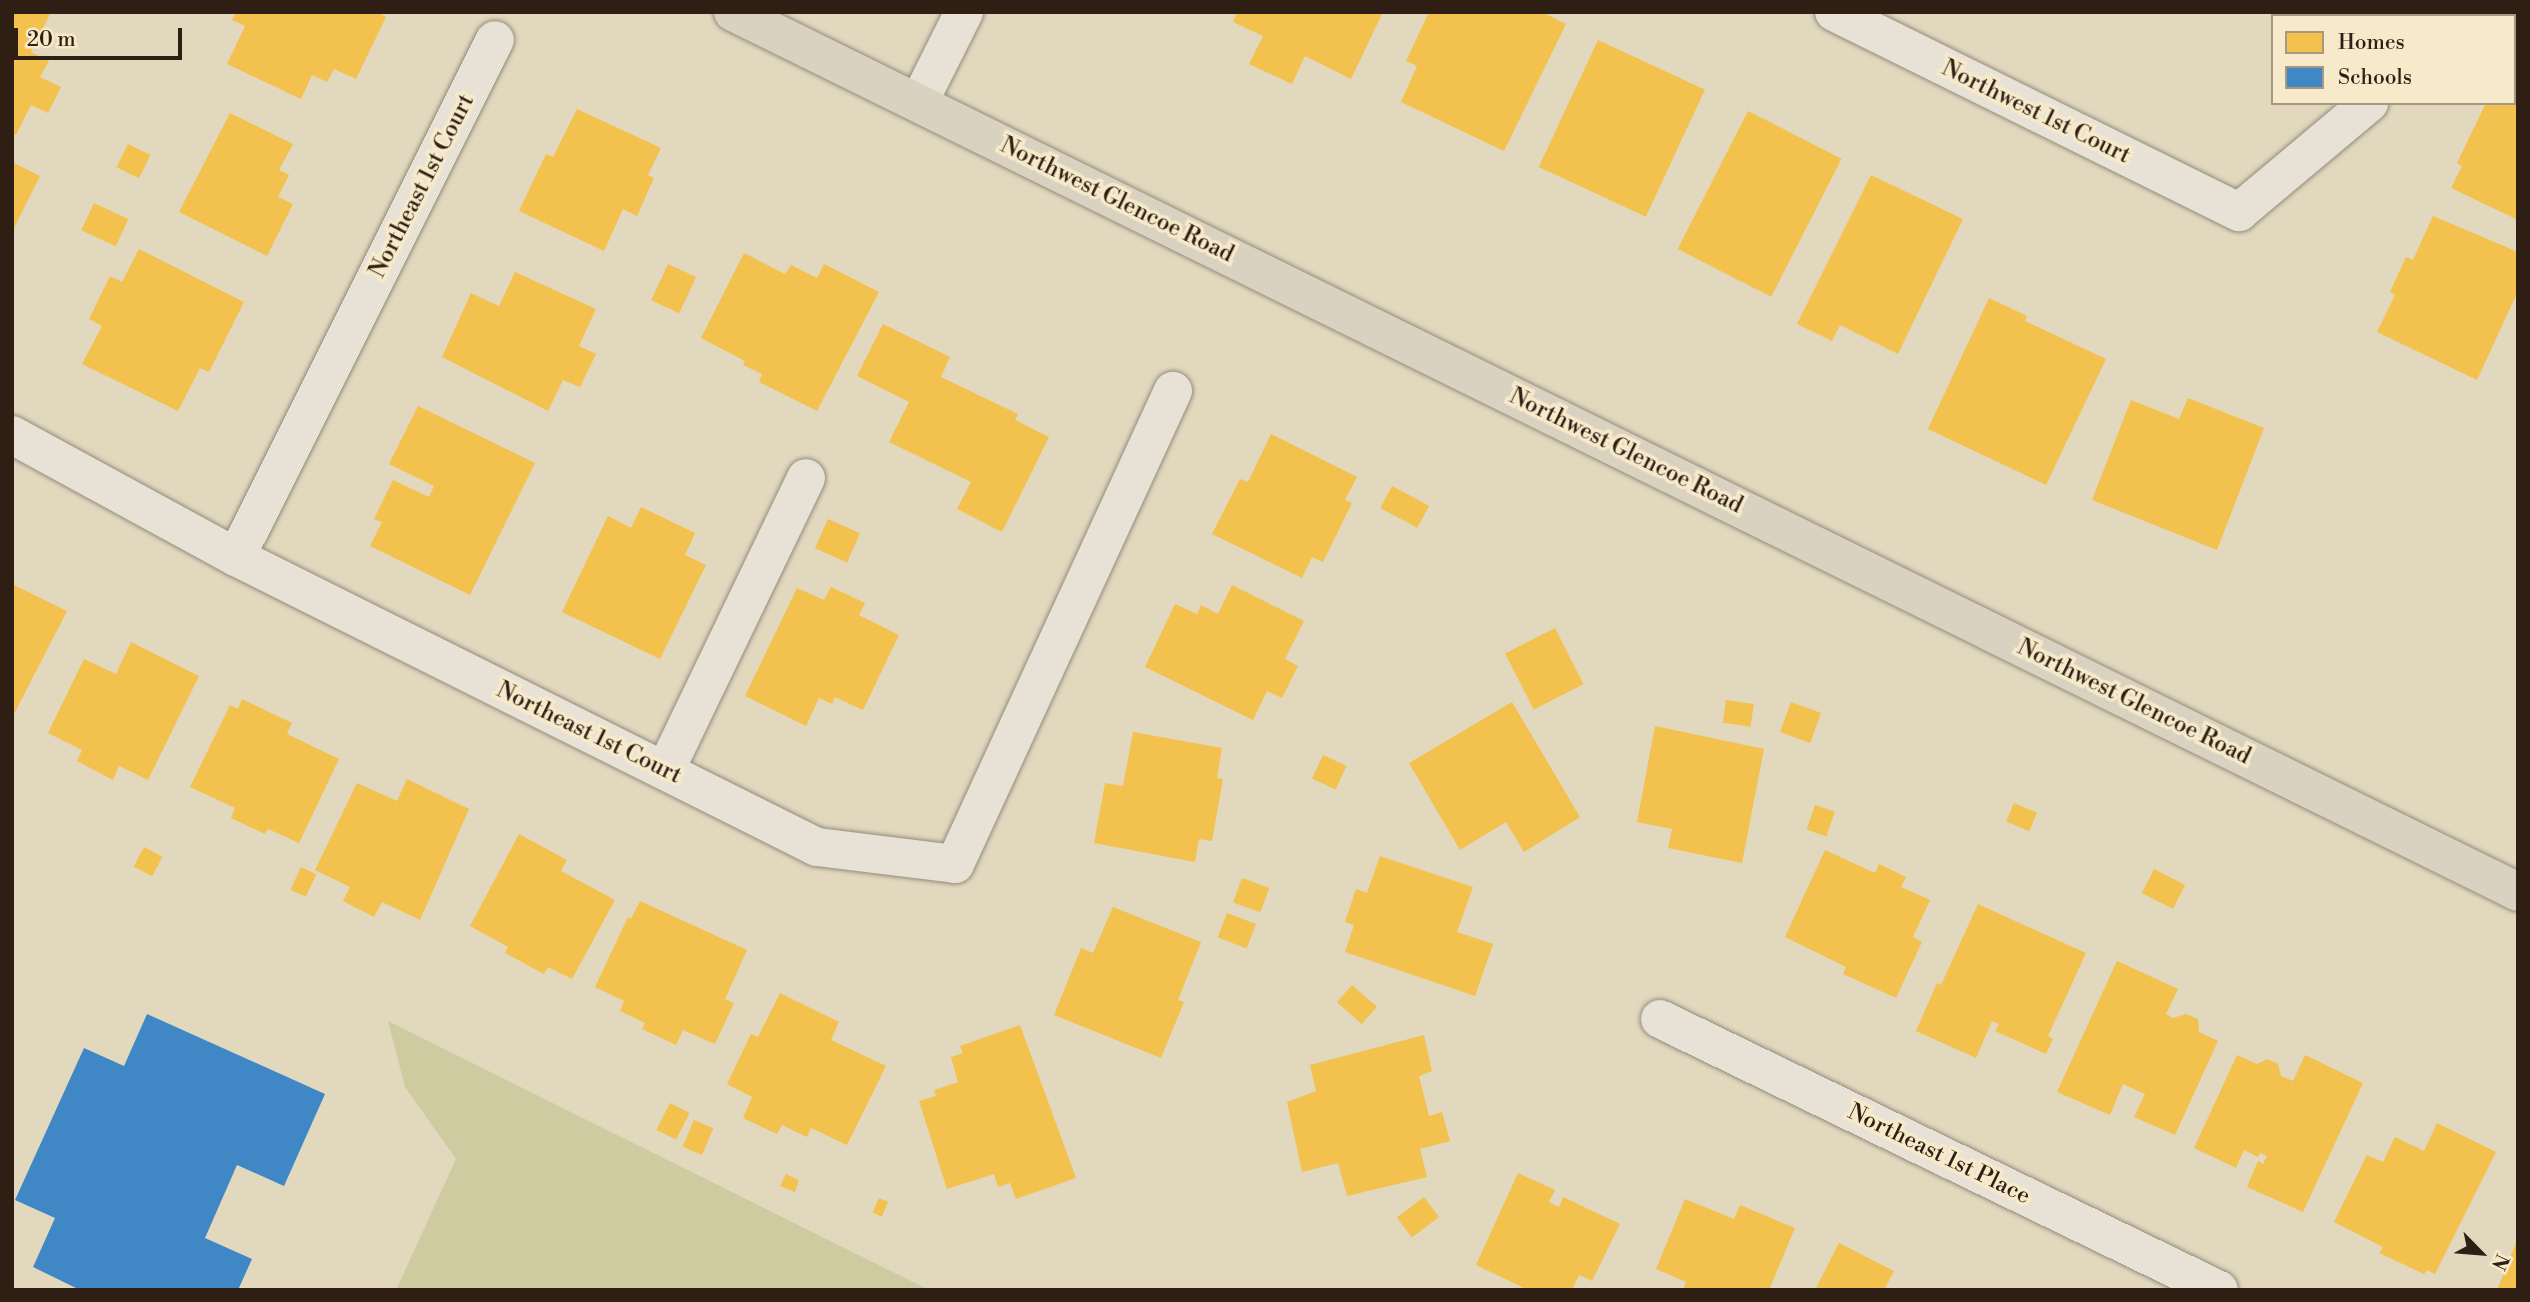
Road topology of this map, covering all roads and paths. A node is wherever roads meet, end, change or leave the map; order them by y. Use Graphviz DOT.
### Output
graph roads {
  1 [pos="733,12"];
  2 [pos="964,12"];
  3 [pos="1833,12"];
  4 [pos="495,40"];
  5 [pos="919,102"];
  6 [pos="2367,105"];
  7 [pos="1173,391"];
  8 [pos="12,435"];
  9 [pos="806,478"];
  10 [pos="236,557"];
  11 [pos="665,771"];
  12 [pos="2518,892"];
  13 [pos="1660,1019"];
  14 [pos="2219,1290"];
  1 -- 5 [label="main road, Northwest Glencoe Road"];
  2 -- 5 [label="street"];
  3 -- 6 [label="street, Northwest 1st Court"];
  4 -- 10 [label="street, Northeast 1st Court"];
  5 -- 12 [label="main road, Northwest Glencoe Road"];
  7 -- 11 [label="street, Northeast 1st Court"];
  8 -- 10 [label="street, Northeast 1st Court"];
  9 -- 11 [label="street"];
  10 -- 11 [label="street, Northeast 1st Court"];
  13 -- 14 [label="street, Northeast 1st Place"];
}
